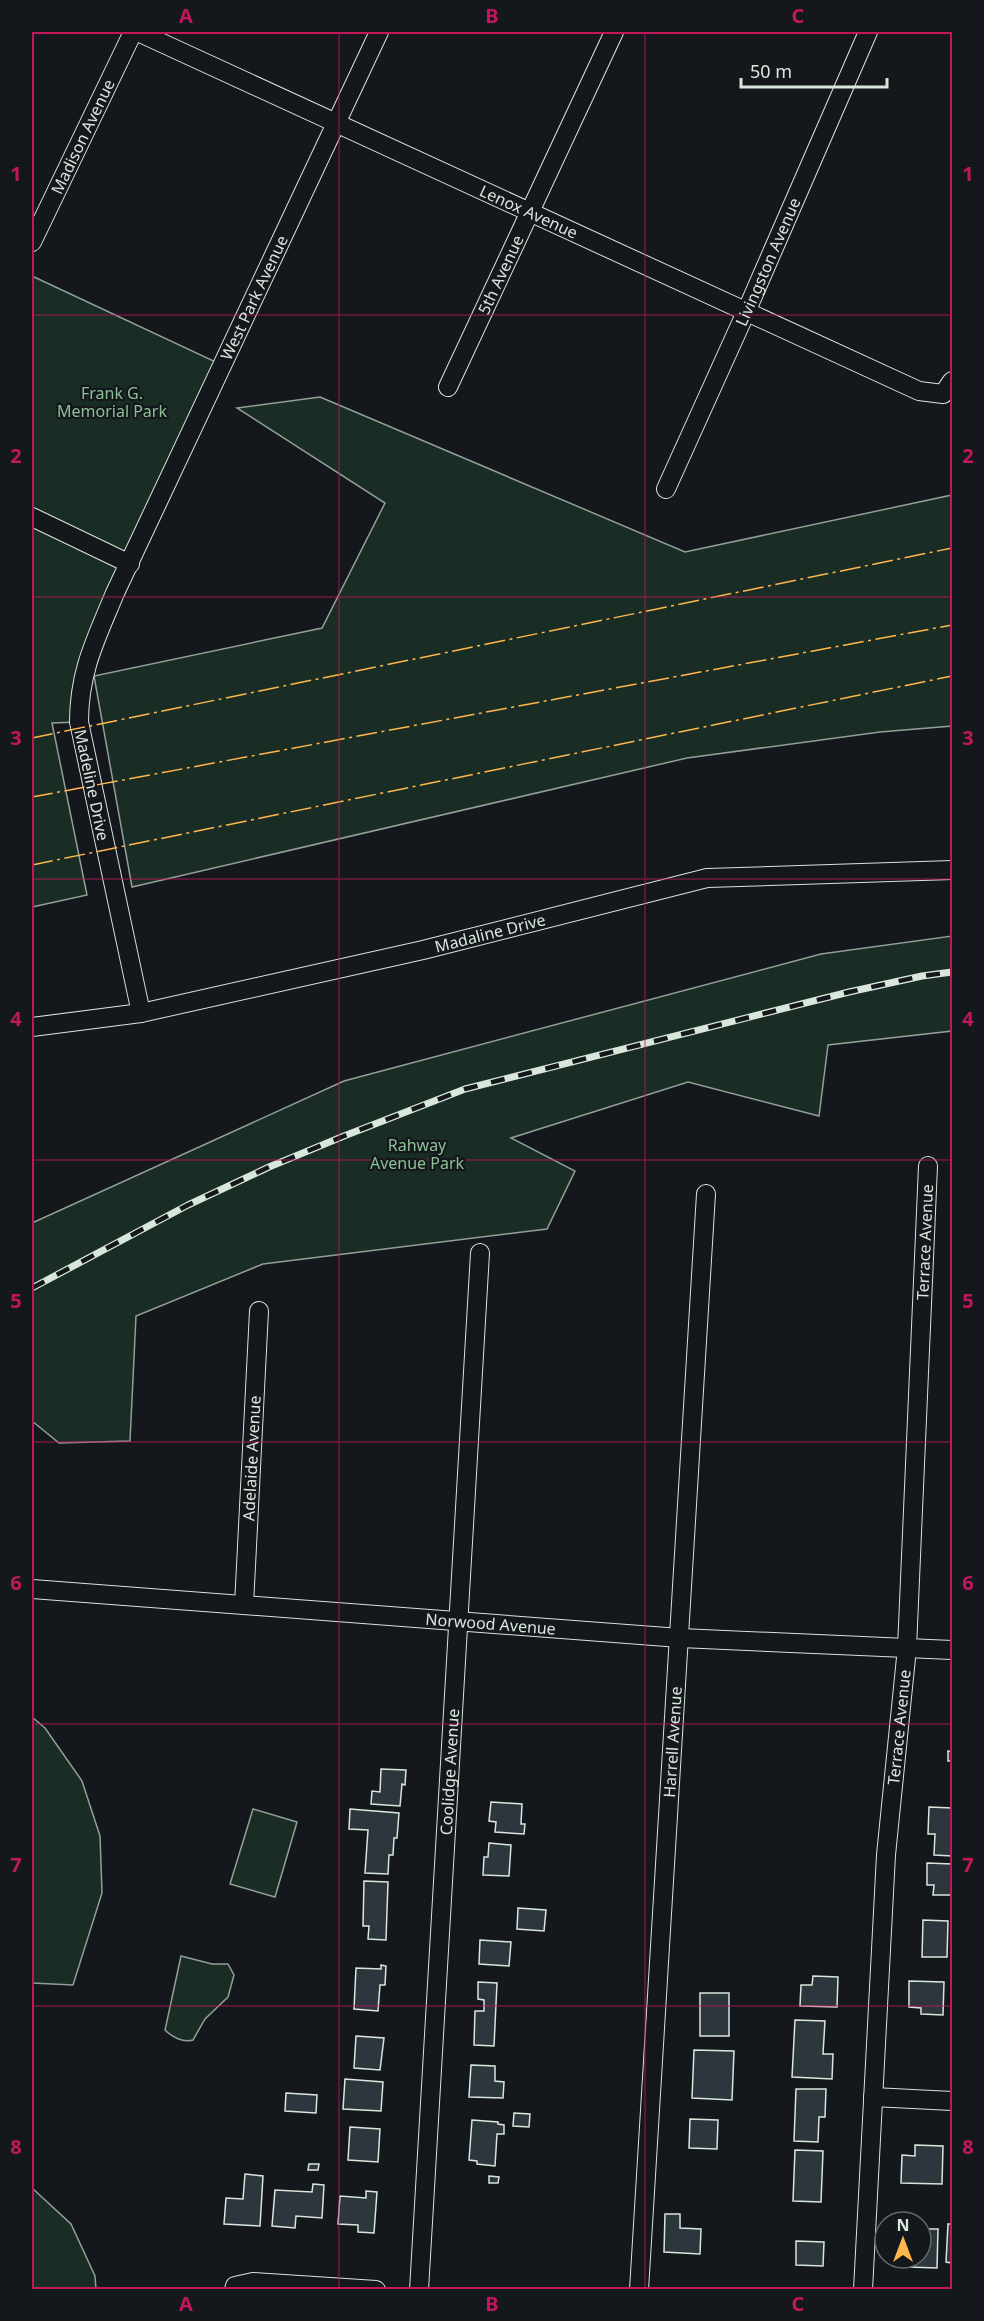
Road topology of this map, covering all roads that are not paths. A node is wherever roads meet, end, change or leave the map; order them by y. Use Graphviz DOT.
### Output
graph roads {
  1 [pos="133,32"];
  2 [pos="138,32"];
  3 [pos="379,32"];
  4 [pos="614,32"];
  5 [pos="867,32"];
  6 [pos="336,124"];
  7 [pos="530,213"];
  8 [pos="32,242"];
  9 [pos="746,312"];
  10 [pos="952,381"];
  11 [pos="448,387"];
  12 [pos="666,489"];
  13 [pos="32,517"];
  14 [pos="130,564"];
  15 [pos="952,870"];
  16 [pos="141,1013"];
  17 [pos="32,1027"];
  18 [pos="928,1166"];
  19 [pos="706,1194"];
  20 [pos="480,1253"];
  21 [pos="259,1311"];
  22 [pos="32,1589"];
  23 [pos="244,1605"];
  24 [pos="458,1621"];
  25 [pos="680,1638"];
  26 [pos="907,1648"];
  27 [pos="952,1650"];
  28 [pos="873,2097"];
  29 [pos="952,2100"];
  30 [pos="234,2289"];
  31 [pos="376,2289"];
  32 [pos="419,2289"];
  33 [pos="639,2289"];
  34 [pos="863,2289"];
  1 -- 8 [label="street, Madison Avenue"];
  2 -- 6 [label="street, Lenox Avenue"];
  3 -- 6 [label="street, West Park Avenue"];
  4 -- 7 [label="street, 5th Avenue"];
  5 -- 9 [label="street, Livingston Avenue"];
  6 -- 7 [label="street, Lenox Avenue"];
  6 -- 14 [label="street, West Park Avenue"];
  7 -- 9 [label="street, Lenox Avenue"];
  7 -- 11 [label="street, 5th Avenue"];
  9 -- 10 [label="street, Lenox Avenue"];
  9 -- 12 [label="street, Livingston Avenue"];
  13 -- 14 [label="street"];
  14 -- 16 [label="street, Madeline Drive"];
  15 -- 16 [label="street, Madaline Drive"];
  16 -- 17 [label="street, Madaline Drive"];
  18 -- 26 [label="street, Terrace Avenue"];
  19 -- 25 [label="street, Harrell Avenue"];
  20 -- 24 [label="street, Coolidge Avenue"];
  21 -- 23 [label="street, Adelaide Avenue"];
  22 -- 23 [label="street, Norwood Avenue"];
  23 -- 24 [label="street, Norwood Avenue"];
  24 -- 25 [label="street, Norwood Avenue"];
  24 -- 32 [label="street, Coolidge Avenue"];
  25 -- 26 [label="street, Norwood Avenue"];
  25 -- 33 [label="street, Harrell Avenue"];
  26 -- 27 [label="street, Norwood Avenue"];
  26 -- 28 [label="street, Terrace Avenue"];
  28 -- 29 [label="street"];
  28 -- 34 [label="street, Terrace Avenue"];
  30 -- 31 [label="street"];
}
